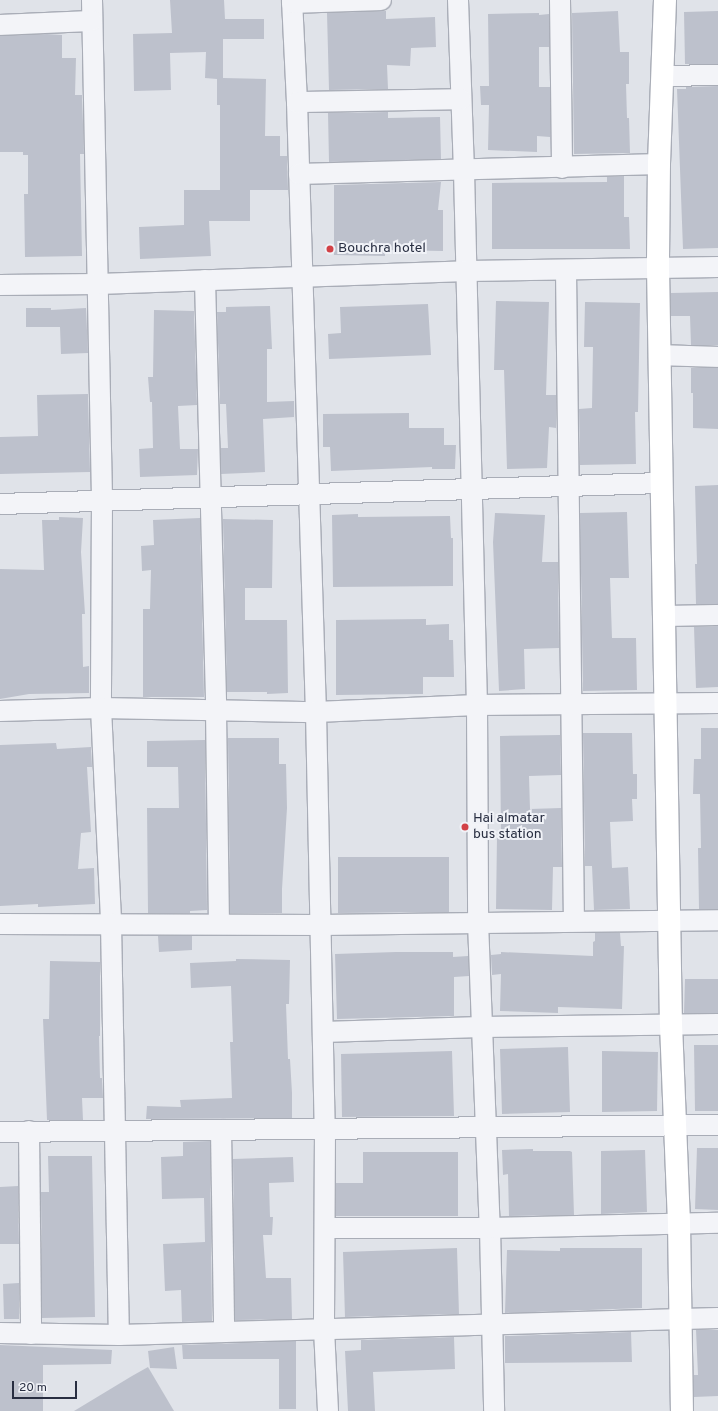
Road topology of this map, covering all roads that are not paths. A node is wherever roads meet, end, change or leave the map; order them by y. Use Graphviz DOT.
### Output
graph roads {
  1 [pos="92,0"];
  2 [pos="381,0"];
  3 [pos="458,0"];
  4 [pos="560,0"];
  5 [pos="664,0"];
  6 [pos="292,1"];
  7 [pos="92,21"];
  8 [pos="0,25"];
  9 [pos="718,75"];
  10 [pos="662,76"];
  11 [pos="461,98"];
  12 [pos="297,102"];
  13 [pos="659,164"];
  14 [pos="562,168"];
  15 [pos="464,171"];
  16 [pos="299,174"];
  17 [pos="658,267"];
  18 [pos="718,267"];
  19 [pos="566,270"];
  20 [pos="467,271"];
  21 [pos="303,276"];
  22 [pos="204,280"];
  23 [pos="98,284"];
  24 [pos="0,285"];
  25 [pos="659,355"];
  26 [pos="718,357"];
  27 [pos="661,483"];
  28 [pos="569,485"];
  29 [pos="472,490"];
  30 [pos="310,494"];
  31 [pos="211,497"];
  32 [pos="102,500"];
  33 [pos="0,504"];
  34 [pos="718,615"];
  35 [pos="663,616"];
  36 [pos="572,703"];
  37 [pos="665,703"];
  38 [pos="718,703"];
  39 [pos="477,705"];
  40 [pos="101,708"];
  41 [pos="0,711"];
  42 [pos="216,711"];
  43 [pos="316,712"];
  44 [pos="668,920"];
  45 [pos="718,920"];
  46 [pos="574,921"];
  47 [pos="478,922"];
  48 [pos="0,924"];
  49 [pos="111,924"];
  50 [pos="219,924"];
  51 [pos="320,925"];
  52 [pos="670,1024"];
  53 [pos="718,1024"];
  54 [pos="481,1026"];
  55 [pos="323,1032"];
  56 [pos="718,1125"];
  57 [pos="676,1126"];
  58 [pos="485,1128"];
  59 [pos="115,1130"];
  60 [pos="222,1130"];
  61 [pos="325,1130"];
  62 [pos="29,1131"];
  63 [pos="0,1132"];
  64 [pos="718,1223"];
  65 [pos="680,1224"];
  66 [pos="325,1228"];
  67 [pos="490,1228"];
  68 [pos="718,1318"];
  69 [pos="681,1319"];
  70 [pos="492,1324"];
  71 [pos="324,1329"];
  72 [pos="224,1332"];
  73 [pos="0,1333"];
  74 [pos="31,1334"];
  75 [pos="119,1335"];
  76 [pos="328,1411"];
  77 [pos="494,1411"];
  78 [pos="682,1411"];
  1 -- 7 [label="street"];
  2 -- 6 [label="street"];
  3 -- 11 [label="street"];
  4 -- 14 [label="street"];
  5 -- 10 [label="street"];
  6 -- 12 [label="street"];
  7 -- 8 [label="street"];
  7 -- 23 [label="street"];
  9 -- 10 [label="street"];
  10 -- 13 [label="street"];
  11 -- 12 [label="street"];
  11 -- 15 [label="street"];
  12 -- 16 [label="street"];
  13 -- 14 [label="street"];
  13 -- 17 [label="street"];
  14 -- 15 [label="street"];
  15 -- 16 [label="street"];
  15 -- 20 [label="street"];
  16 -- 21 [label="street"];
  17 -- 18 [label="street"];
  17 -- 19 [label="street"];
  17 -- 25 [label="street"];
  19 -- 20 [label="street"];
  19 -- 28 [label="street"];
  20 -- 21 [label="street"];
  20 -- 29 [label="street"];
  21 -- 22 [label="street"];
  21 -- 30 [label="street"];
  22 -- 23 [label="street"];
  22 -- 31 [label="street"];
  23 -- 24 [label="street"];
  23 -- 32 [label="street"];
  25 -- 26 [label="street"];
  25 -- 27 [label="street"];
  27 -- 28 [label="street"];
  27 -- 35 [label="street"];
  28 -- 29 [label="street"];
  28 -- 36 [label="street"];
  29 -- 30 [label="street"];
  29 -- 39 [label="street"];
  30 -- 31 [label="street"];
  30 -- 43 [label="street"];
  31 -- 32 [label="street"];
  31 -- 42 [label="street"];
  32 -- 33 [label="street"];
  32 -- 40 [label="street"];
  34 -- 35 [label="street"];
  35 -- 37 [label="street"];
  36 -- 37 [label="street"];
  36 -- 39 [label="street"];
  36 -- 46 [label="street"];
  37 -- 38 [label="street"];
  37 -- 44 [label="street"];
  39 -- 43 [label="street"];
  39 -- 47 [label="street"];
  40 -- 41 [label="street"];
  40 -- 42 [label="street"];
  40 -- 49 [label="street"];
  42 -- 43 [label="street"];
  42 -- 50 [label="street"];
  43 -- 51 [label="street"];
  44 -- 45 [label="street"];
  44 -- 46 [label="street"];
  44 -- 52 [label="street"];
  46 -- 47 [label="street"];
  47 -- 51 [label="street"];
  47 -- 54 [label="street"];
  48 -- 49 [label="street"];
  49 -- 50 [label="street"];
  49 -- 59 [label="street"];
  50 -- 51 [label="street"];
  51 -- 55 [label="street"];
  52 -- 53 [label="street"];
  52 -- 54 [label="street"];
  52 -- 57 [label="street"];
  54 -- 55 [label="street"];
  54 -- 58 [label="street"];
  55 -- 61 [label="street"];
  56 -- 57 [label="street"];
  57 -- 58 [label="street"];
  57 -- 65 [label="street"];
  58 -- 61 [label="street"];
  58 -- 67 [label="street"];
  59 -- 60 [label="street"];
  59 -- 62 [label="street"];
  59 -- 75 [label="street"];
  60 -- 61 [label="street"];
  60 -- 72 [label="street"];
  61 -- 66 [label="street"];
  62 -- 63 [label="street"];
  62 -- 74 [label="street"];
  64 -- 65 [label="street"];
  65 -- 67 [label="street"];
  65 -- 69 [label="street"];
  66 -- 67 [label="street"];
  66 -- 71 [label="street"];
  67 -- 70 [label="street"];
  68 -- 69 [label="street"];
  69 -- 70 [label="street"];
  69 -- 78 [label="street"];
  70 -- 71 [label="street"];
  70 -- 77 [label="street"];
  71 -- 72 [label="street"];
  71 -- 76 [label="street"];
  72 -- 75 [label="street"];
  73 -- 74 [label="street"];
  74 -- 75 [label="street"];
}
